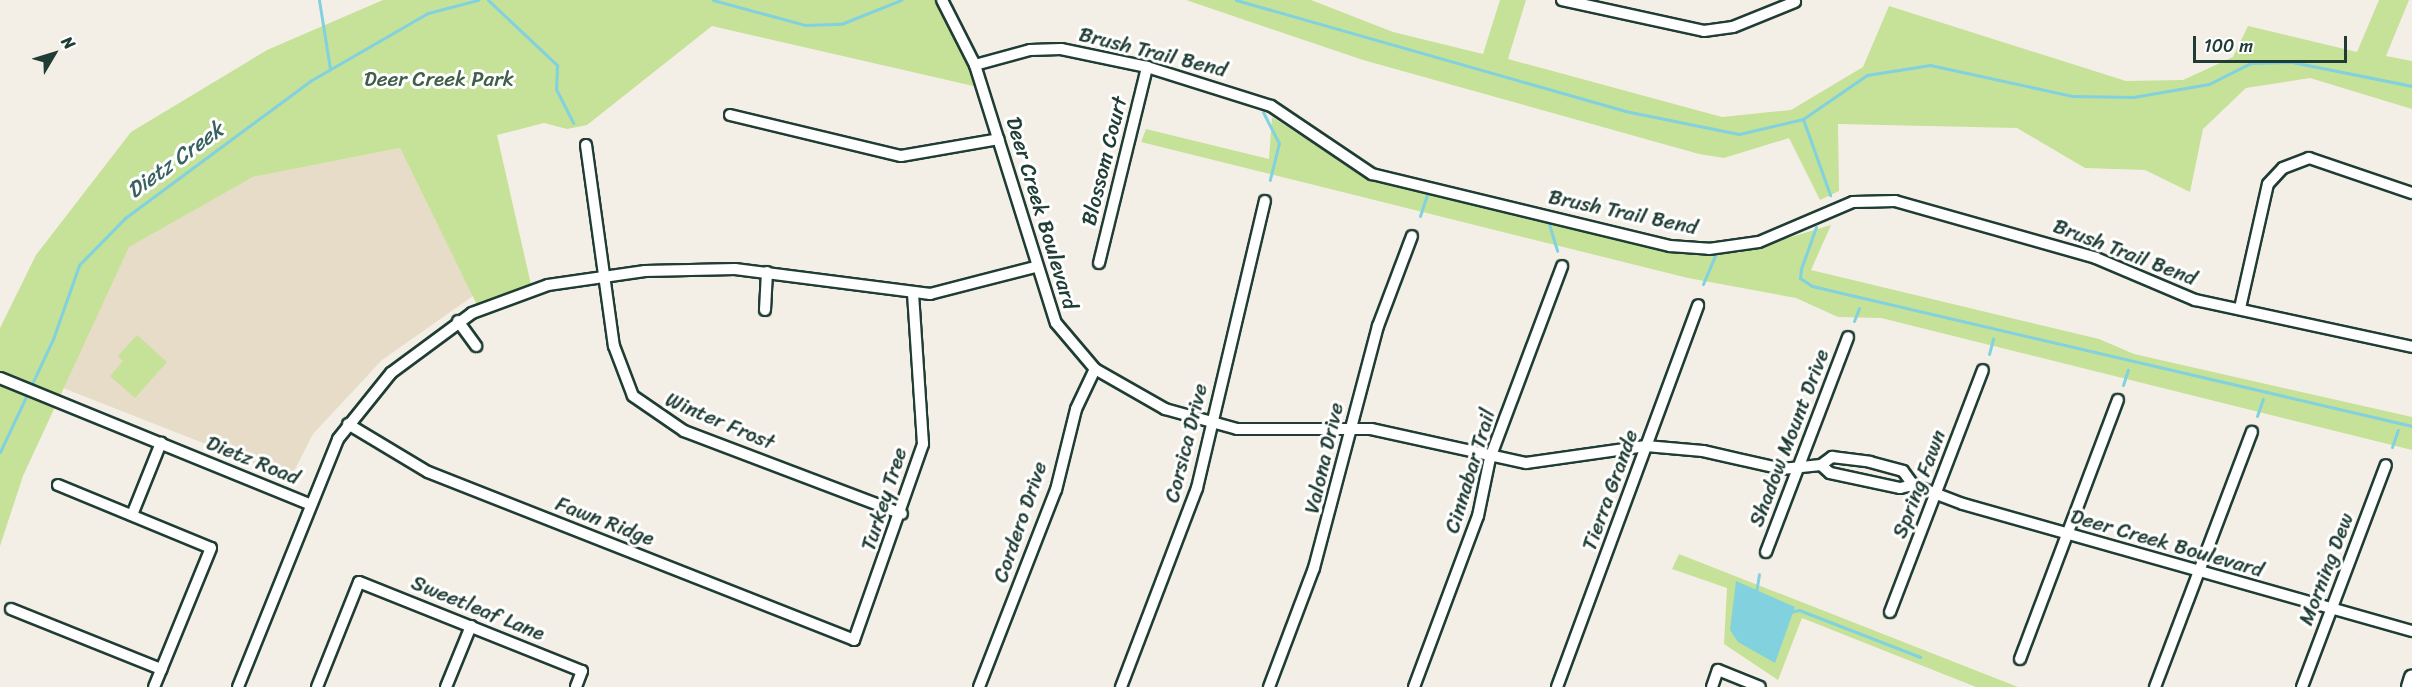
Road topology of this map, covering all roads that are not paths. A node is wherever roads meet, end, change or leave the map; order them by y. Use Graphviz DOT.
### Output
graph roads {
  1 [pos="942,0"];
  2 [pos="1562,0"];
  3 [pos="1610,0"];
  4 [pos="1796,2"];
  5 [pos="1605,11"];
  6 [pos="975,65"];
  7 [pos="1147,68"];
  8 [pos="730,115"];
  9 [pos="999,139"];
  10 [pos="585,145"];
  11 [pos="2412,193"];
  12 [pos="1265,201"];
  13 [pos="1412,236"];
  14 [pos="1099,263"];
  15 [pos="1562,266"];
  16 [pos="1035,267"];
  17 [pos="767,272"];
  18 [pos="603,275"];
  19 [pos="914,293"];
  20 [pos="1698,304"];
  21 [pos="2240,308"];
  22 [pos="765,310"];
  23 [pos="458,321"];
  24 [pos="1848,337"];
  25 [pos="476,346"];
  26 [pos="2412,347"];
  27 [pos="1095,369"];
  28 [pos="1983,370"];
  29 [pos="0,378"];
  30 [pos="2118,400"];
  31 [pos="348,424"];
  32 [pos="1211,425"];
  33 [pos="1350,427"];
  34 [pos="2252,432"];
  35 [pos="161,443"];
  36 [pos="1646,446"];
  37 [pos="1490,458"];
  38 [pos="1821,465"];
  39 [pos="2386,465"];
  40 [pos="1799,468"];
  41 [pos="58,485"];
  42 [pos="1913,485"];
  43 [pos="1935,494"];
  44 [pos="309,504"];
  45 [pos="902,514"];
  46 [pos="132,515"];
  47 [pos="2067,535"];
  48 [pos="1766,552"];
  49 [pos="2198,574"];
  50 [pos="11,609"];
  51 [pos="2332,610"];
  52 [pos="1890,612"];
  53 [pos="471,626"];
  54 [pos="2412,631"];
  55 [pos="854,640"];
  56 [pos="2020,659"];
  57 [pos="161,669"];
  58 [pos="2412,678"];
  59 [pos="983,686"];
  60 [pos="154,687"];
  61 [pos="238,687"];
  62 [pos="317,687"];
  63 [pos="446,687"];
  64 [pos="576,687"];
  65 [pos="1121,687"];
  66 [pos="1269,687"];
  67 [pos="1413,687"];
  68 [pos="1557,687"];
  69 [pos="1712,687"];
  70 [pos="1760,687"];
  71 [pos="2155,687"];
  72 [pos="2302,687"];
  73 [pos="2409,687"];
  1 -- 6 [label="street, Deer Creek Boulevard"];
  2 -- 5 [label="street"];
  3 -- 5 [label="street"];
  4 -- 5 [label="street"];
  6 -- 7 [label="street, Brush Trail Bend"];
  6 -- 9 [label="street, Deer Creek Boulevard"];
  7 -- 14 [label="street, Blossom Court"];
  7 -- 21 [label="street, Brush Trail Bend"];
  8 -- 9 [label="street"];
  9 -- 16 [label="street, Deer Creek Boulevard"];
  10 -- 18 [label="street, Winter Frost"];
  11 -- 21 [label="street"];
  12 -- 32 [label="street, Corsica Drive"];
  13 -- 33 [label="street, Valona Drive"];
  15 -- 37 [label="street, Cinnabar Trail"];
  16 -- 19 [label="street"];
  16 -- 27 [label="street, Deer Creek Boulevard"];
  17 -- 18 [label="street"];
  17 -- 19 [label="street"];
  17 -- 22 [label="street"];
  18 -- 23 [label="street"];
  18 -- 45 [label="street, Winter Frost"];
  19 -- 45 [label="street, Turkey Tree"];
  20 -- 36 [label="street, Tierra Grande"];
  21 -- 26 [label="street, Brush Trail Bend"];
  23 -- 25 [label="street"];
  23 -- 31 [label="street"];
  24 -- 40 [label="street, Shadow Mount Drive"];
  27 -- 32 [label="street, Deer Creek Boulevard"];
  27 -- 59 [label="street, Cordero Drive"];
  28 -- 43 [label="street, Spring Fawn"];
  29 -- 35 [label="street, Dietz Road"];
  30 -- 47 [label="street"];
  31 -- 44 [label="street"];
  31 -- 55 [label="street, Fawn Ridge"];
  32 -- 33 [label="street, Deer Creek Boulevard"];
  32 -- 65 [label="street, Corsica Drive"];
  33 -- 37 [label="street, Deer Creek Boulevard"];
  33 -- 66 [label="street, Valona Drive"];
  34 -- 49 [label="street"];
  35 -- 44 [label="street, Dietz Road"];
  35 -- 46 [label="street"];
  36 -- 37 [label="street, Deer Creek Boulevard"];
  36 -- 40 [label="street, Deer Creek Boulevard"];
  36 -- 68 [label="street, Tierra Grande"];
  37 -- 67 [label="street, Cinnabar Trail"];
  38 -- 40 [label="street, Deer Creek Boulevard"];
  38 -- 42 [label="street, Deer Creek Boulevard"];
  38 -- 42 [label="street, Deer Creek Boulevard"];
  39 -- 51 [label="street, Morning Dew"];
  40 -- 48 [label="street, Shadow Mount Drive"];
  41 -- 46 [label="street"];
  42 -- 43 [label="street, Deer Creek Boulevard"];
  43 -- 47 [label="street, Deer Creek Boulevard"];
  43 -- 52 [label="street, Spring Fawn"];
  44 -- 61 [label="street, Dietz Road"];
  45 -- 55 [label="street, Turkey Tree"];
  46 -- 57 [label="street"];
  47 -- 49 [label="street, Deer Creek Boulevard"];
  47 -- 56 [label="street"];
  49 -- 51 [label="street, Deer Creek Boulevard"];
  49 -- 71 [label="street"];
  50 -- 57 [label="street"];
  51 -- 54 [label="street, Deer Creek Boulevard"];
  51 -- 72 [label="street, Morning Dew"];
  53 -- 62 [label="street, Sweetleaf Lane"];
  53 -- 63 [label="street"];
  53 -- 64 [label="street, Sweetleaf Lane"];
  57 -- 60 [label="street"];
  58 -- 73 [label="main road"];
  69 -- 70 [label="street"];
}
